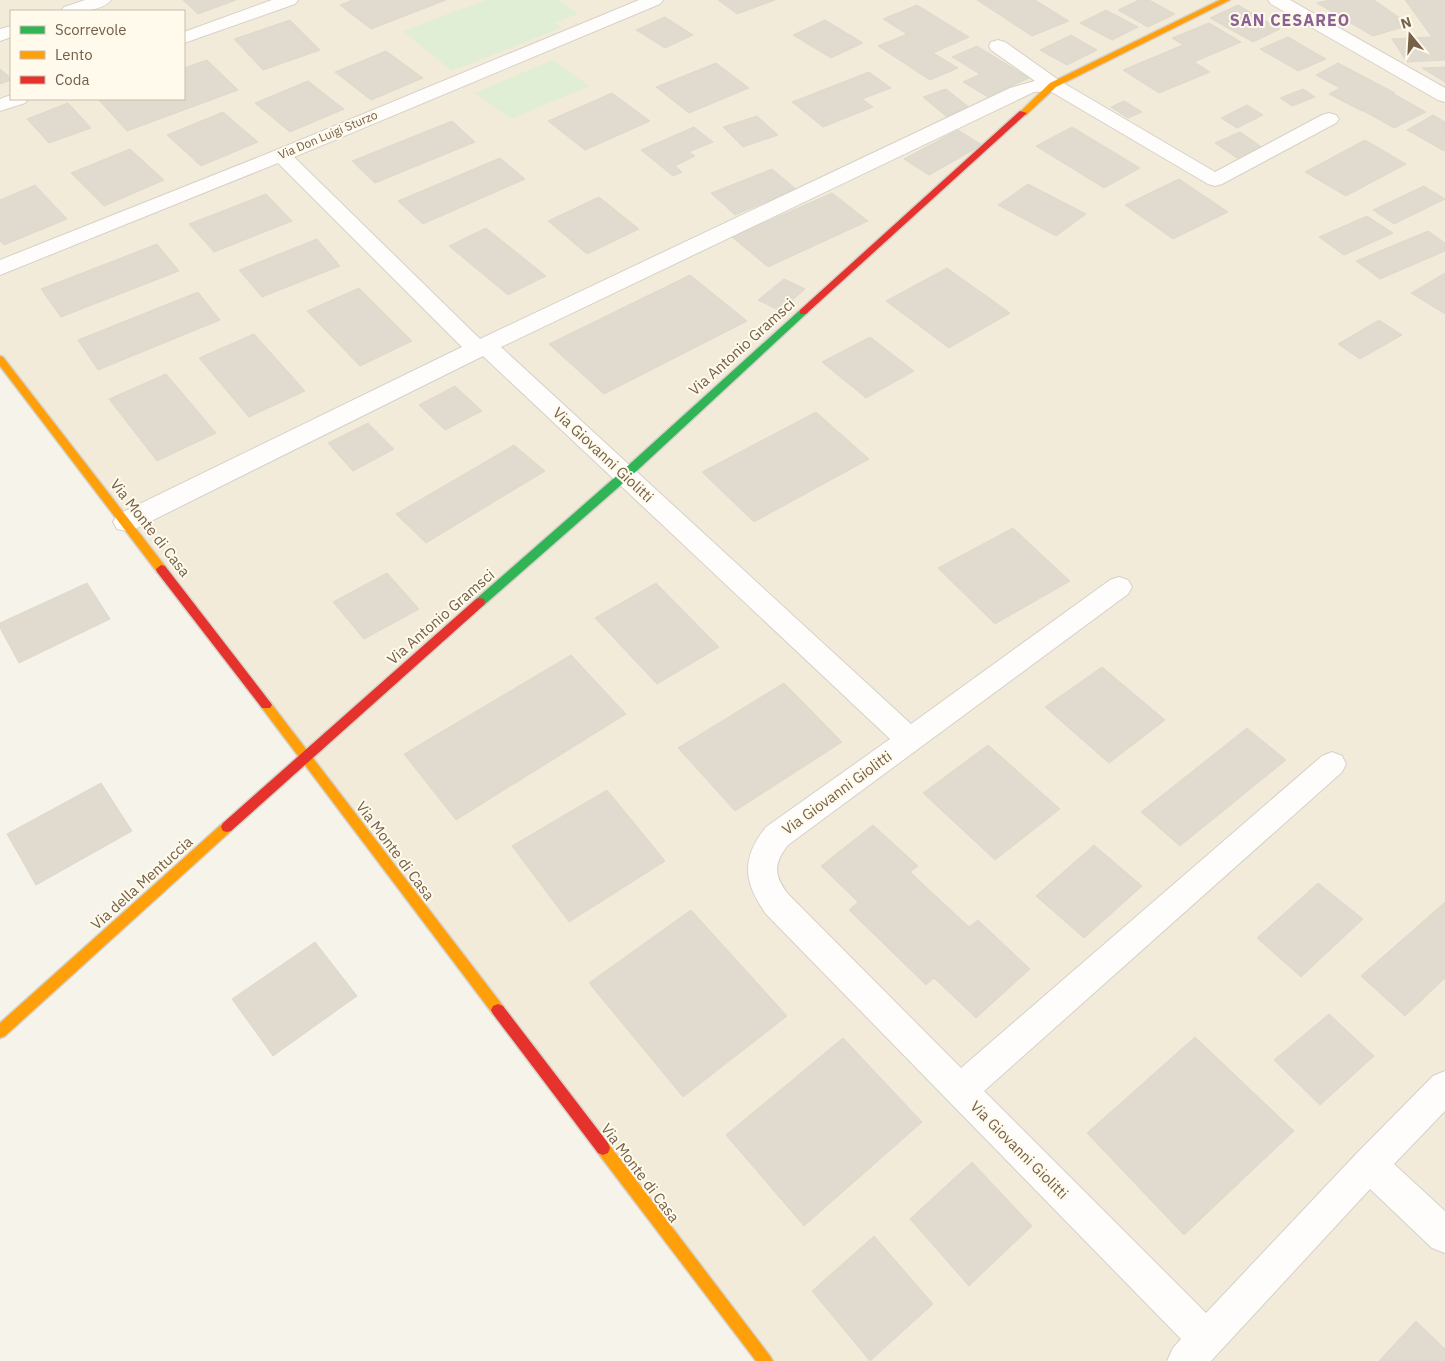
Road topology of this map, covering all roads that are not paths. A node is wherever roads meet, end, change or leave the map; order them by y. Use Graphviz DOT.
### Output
graph roads {
  1 [pos="102,0"];
  2 [pos="289,0"];
  3 [pos="654,0"];
  4 [pos="1226,0"];
  5 [pos="1277,0"];
  6 [pos="73,10"];
  7 [pos="185,38"];
  8 [pos="998,46"];
  9 [pos="1054,85"];
  10 [pos="1445,96"];
  11 [pos="15,100"];
  12 [pos="0,105"];
  13 [pos="1330,119"];
  14 [pos="281,155"];
  15 [pos="0,268"];
  16 [pos="481,347"];
  17 [pos="0,360"];
  18 [pos="625,475"];
  19 [pos="126,522"];
  20 [pos="1119,586"];
  21 [pos="910,740"];
  22 [pos="305,756"];
  23 [pos="1332,764"];
  24 [pos="0,1032"];
  25 [pos="1445,1087"];
  26 [pos="960,1090"];
  27 [pos="1369,1165"];
  28 [pos="1445,1235"];
  29 [pos="1196,1350"];
  30 [pos="765,1361"];
  1 -- 6 [label="street"];
  2 -- 7 [label="street"];
  3 -- 14 [label="street, Via Don Luigi Sturzo"];
  4 -- 9 [label="street, Via Antonio Gramsci"];
  5 -- 10 [label="street"];
  8 -- 9 [label="street"];
  9 -- 13 [label="street"];
  9 -- 16 [label="street"];
  9 -- 18 [label="street, Via Antonio Gramsci"];
  11 -- 12 [label="street"];
  14 -- 15 [label="street, Via Don Luigi Sturzo"];
  14 -- 16 [label="street, Via Giovanni Giolitti"];
  16 -- 18 [label="street, Via Giovanni Giolitti"];
  16 -- 19 [label="street"];
  17 -- 19 [label="street, Via Monte di Casa"];
  18 -- 21 [label="street, Via Giovanni Giolitti"];
  18 -- 22 [label="street, Via Antonio Gramsci"];
  19 -- 22 [label="street, Via Monte di Casa"];
  20 -- 21 [label="street"];
  21 -- 26 [label="street, Via Giovanni Giolitti"];
  22 -- 24 [label="street, Via della Mentuccia"];
  22 -- 30 [label="street, Via Monte di Casa"];
  23 -- 26 [label="street"];
  25 -- 27 [label="street"];
  26 -- 29 [label="street, Via Giovanni Giolitti"];
  27 -- 28 [label="street"];
  27 -- 29 [label="street"];
}
